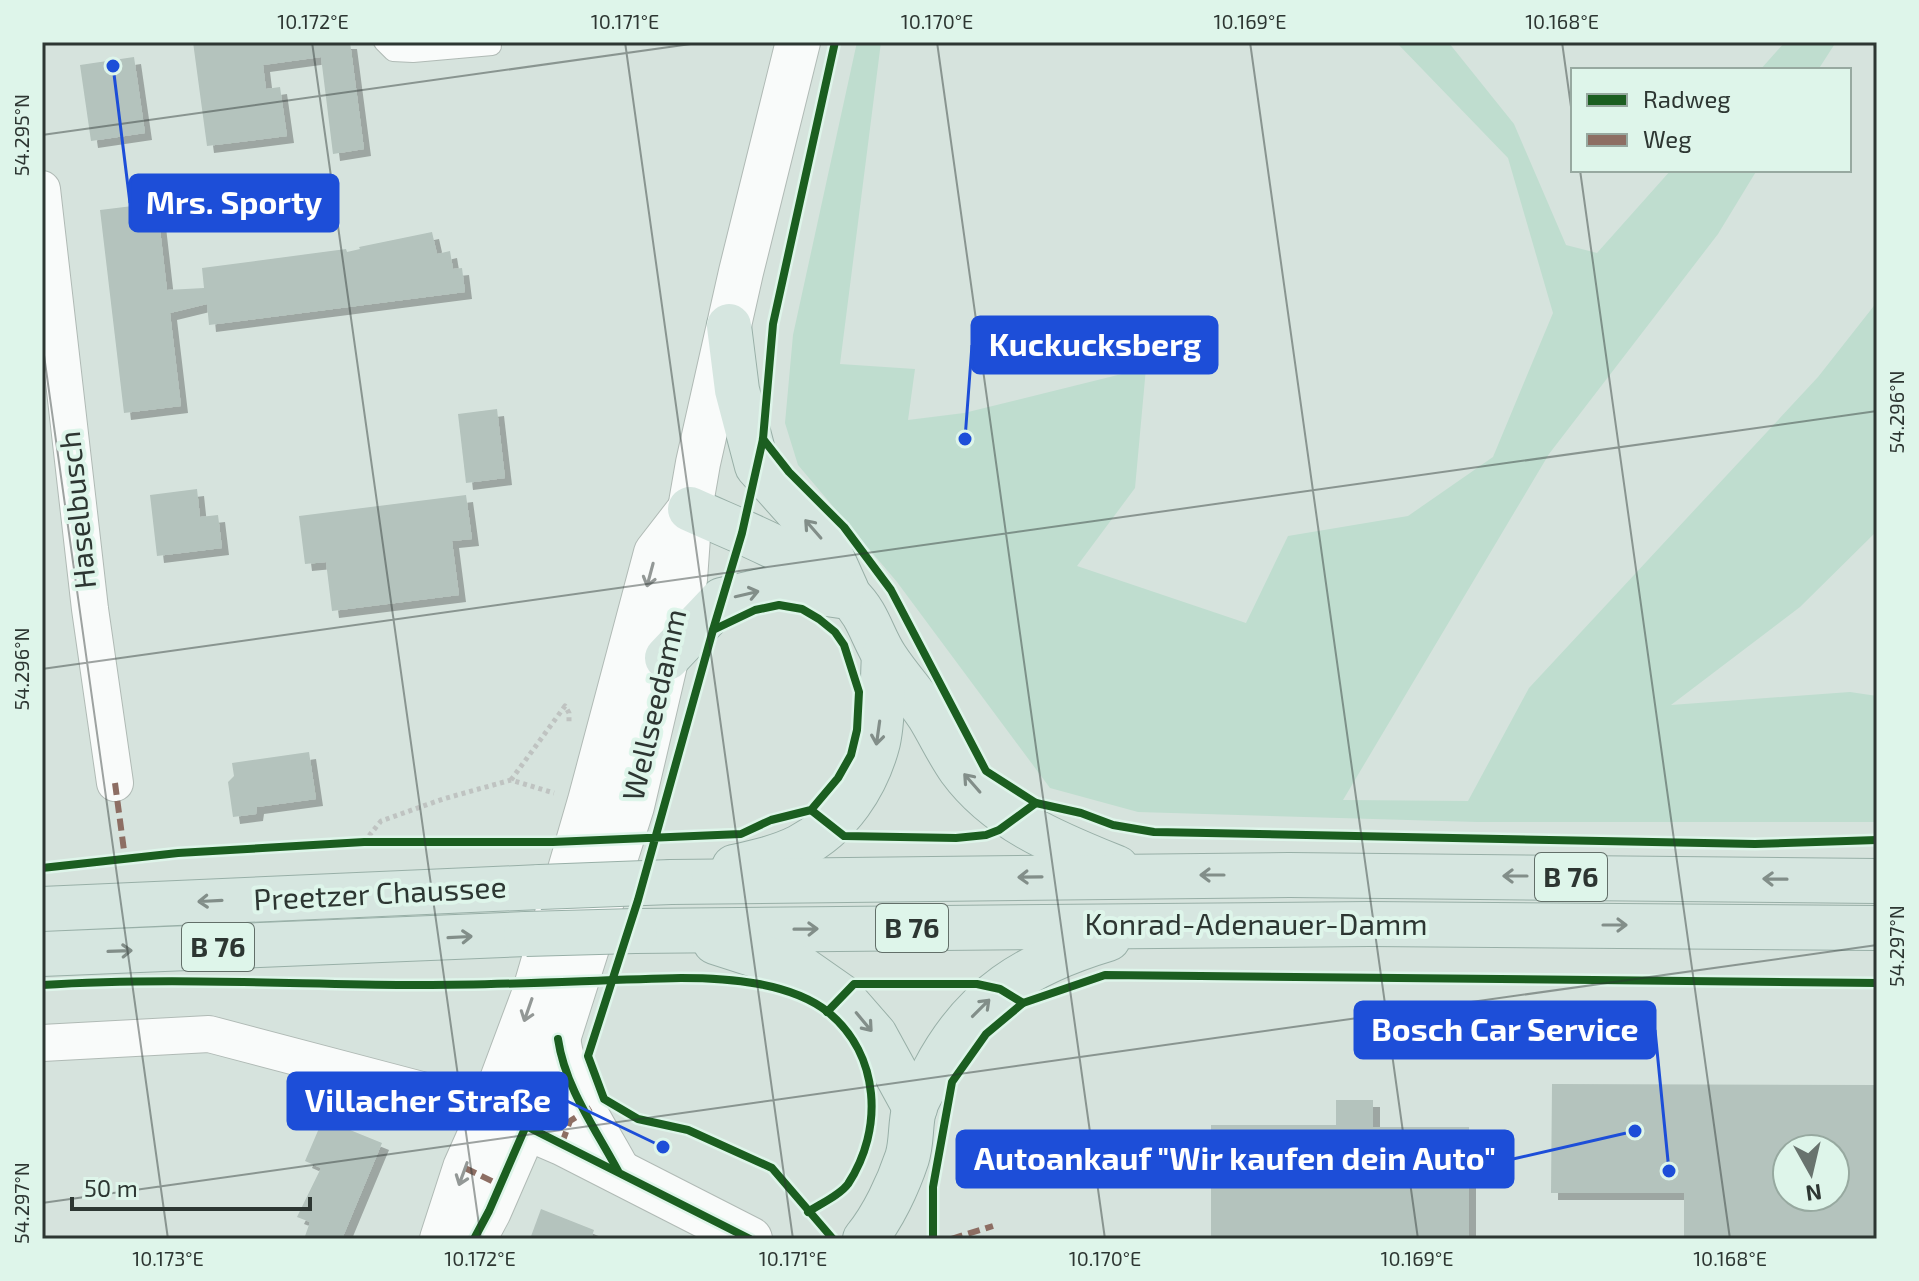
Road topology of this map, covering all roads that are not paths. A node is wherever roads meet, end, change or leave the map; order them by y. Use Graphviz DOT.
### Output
graph roads {
  1 [pos="383,42"];
  2 [pos="798,42"];
  3 [pos="492,46"];
  4 [pos="42,189"];
  5 [pos="729,326"];
  6 [pos="690,509"];
  7 [pos="850,597"];
  8 [pos="884,656"];
  9 [pos="667,658"];
  10 [pos="115,783"];
  11 [pos="1136,876"];
  12 [pos="1877,881"];
  13 [pos="671,882"];
  14 [pos="42,909"];
  15 [pos="1151,925"];
  16 [pos="1877,928"];
  17 [pos="654,931"];
  18 [pos="42,954"];
  19 [pos="558,1039"];
  20 [pos="42,1043"];
  21 [pos="915,1108"];
  22 [pos="508,1119"];
  23 [pos="618,1171"];
  24 [pos="442,1239"];
  25 [pos="474,1239"];
  26 [pos="750,1239"];
  27 [pos="865,1239"];
  1 -- 3 [label="lane"];
  2 -- 5 [label="main road, Wellseedamm"];
  4 -- 10 [label="street, Haselbusch"];
  5 -- 6 [label="main road, Wellseedamm"];
  7 -- 5 [label="highway, one-way"];
  6 -- 7 [label="highway"];
  6 -- 9 [label="main road, Wellseedamm"];
  6 -- 22 [label="main road, Wellseedamm, one-way"];
  7 -- 8 [label="highway"];
  9 -- 7 [label="highway, one-way"];
  11 -- 8 [label="highway, one-way"];
  8 -- 13 [label="highway, one-way"];
  9 -- 19 [label="main road, Wellseedamm"];
  12 -- 11 [label="highway, Konrad-Adenauer-Damm / B 76, one-way"];
  11 -- 13 [label="highway, Konrad-Adenauer-Damm / B 76, one-way"];
  13 -- 14 [label="highway, Preetzer Chaussee / B 76, one-way, bridge"];
  15 -- 16 [label="highway, Konrad-Adenauer-Damm / B 76, one-way"];
  17 -- 15 [label="highway, Konrad-Adenauer-Damm / B 76, one-way"];
  21 -- 15 [label="highway, one-way"];
  18 -- 17 [label="highway, Preetzer Chaussee / B 76, one-way, bridge"];
  17 -- 21 [label="highway, one-way"];
  19 -- 22 [label="main road, Wellseedamm"];
  19 -- 23 [label="main road"];
  20 -- 22 [label="street"];
  21 -- 27 [label="highway"];
  22 -- 23 [label="main road"];
  22 -- 24 [label="main road, one-way"];
  22 -- 25 [label="main road"];
  23 -- 26 [label="main road"];
}
